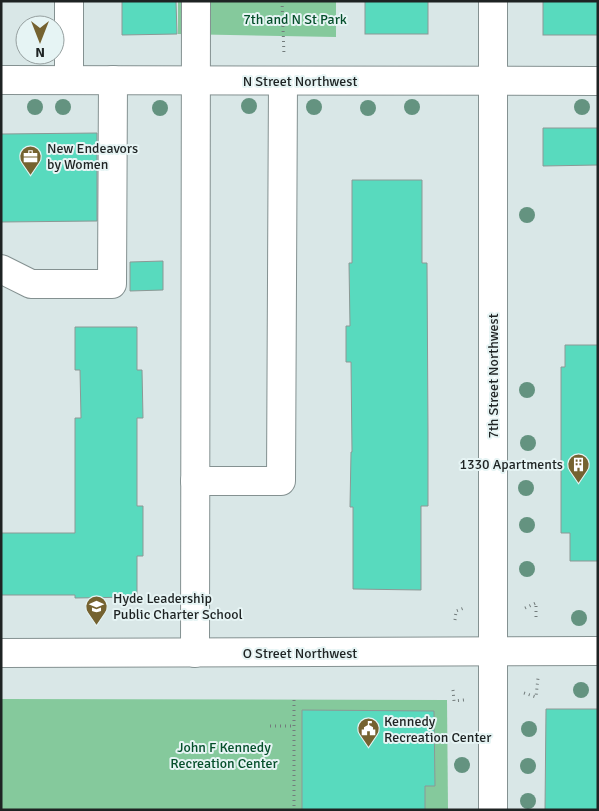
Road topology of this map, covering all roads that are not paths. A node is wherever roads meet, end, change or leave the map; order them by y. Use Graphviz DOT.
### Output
graph roads {
  1 [pos="69,1"];
  2 [pos="196,1"];
  3 [pos="493,1"];
  4 [pos="1,80"];
  5 [pos="69,80"];
  6 [pos="113,80"];
  7 [pos="196,80"];
  8 [pos="283,81"];
  9 [pos="493,81"];
  10 [pos="598,81"];
  11 [pos="1,269"];
  12 [pos="195,481"];
  13 [pos="598,651"];
  14 [pos="493,652"];
  15 [pos="1,653"];
  16 [pos="195,653"];
  17 [pos="493,810"];
  1 -- 5 [label="street"];
  2 -- 7 [label="street"];
  3 -- 9 [label="street, 7th Street Northwest"];
  4 -- 5 [label="street, N Street Northwest"];
  5 -- 6 [label="street, N Street Northwest"];
  6 -- 7 [label="street, N Street Northwest"];
  6 -- 11 [label="street"];
  7 -- 8 [label="street, N Street Northwest"];
  7 -- 12 [label="street"];
  8 -- 9 [label="street, N Street Northwest"];
  8 -- 12 [label="street"];
  9 -- 10 [label="street, N Street Northwest"];
  9 -- 14 [label="street, 7th Street Northwest"];
  12 -- 16 [label="street"];
  13 -- 14 [label="street, O Street Northwest"];
  14 -- 16 [label="street, O Street Northwest"];
  14 -- 17 [label="street, 7th Street Northwest"];
  15 -- 16 [label="street, O Street Northwest"];
}
